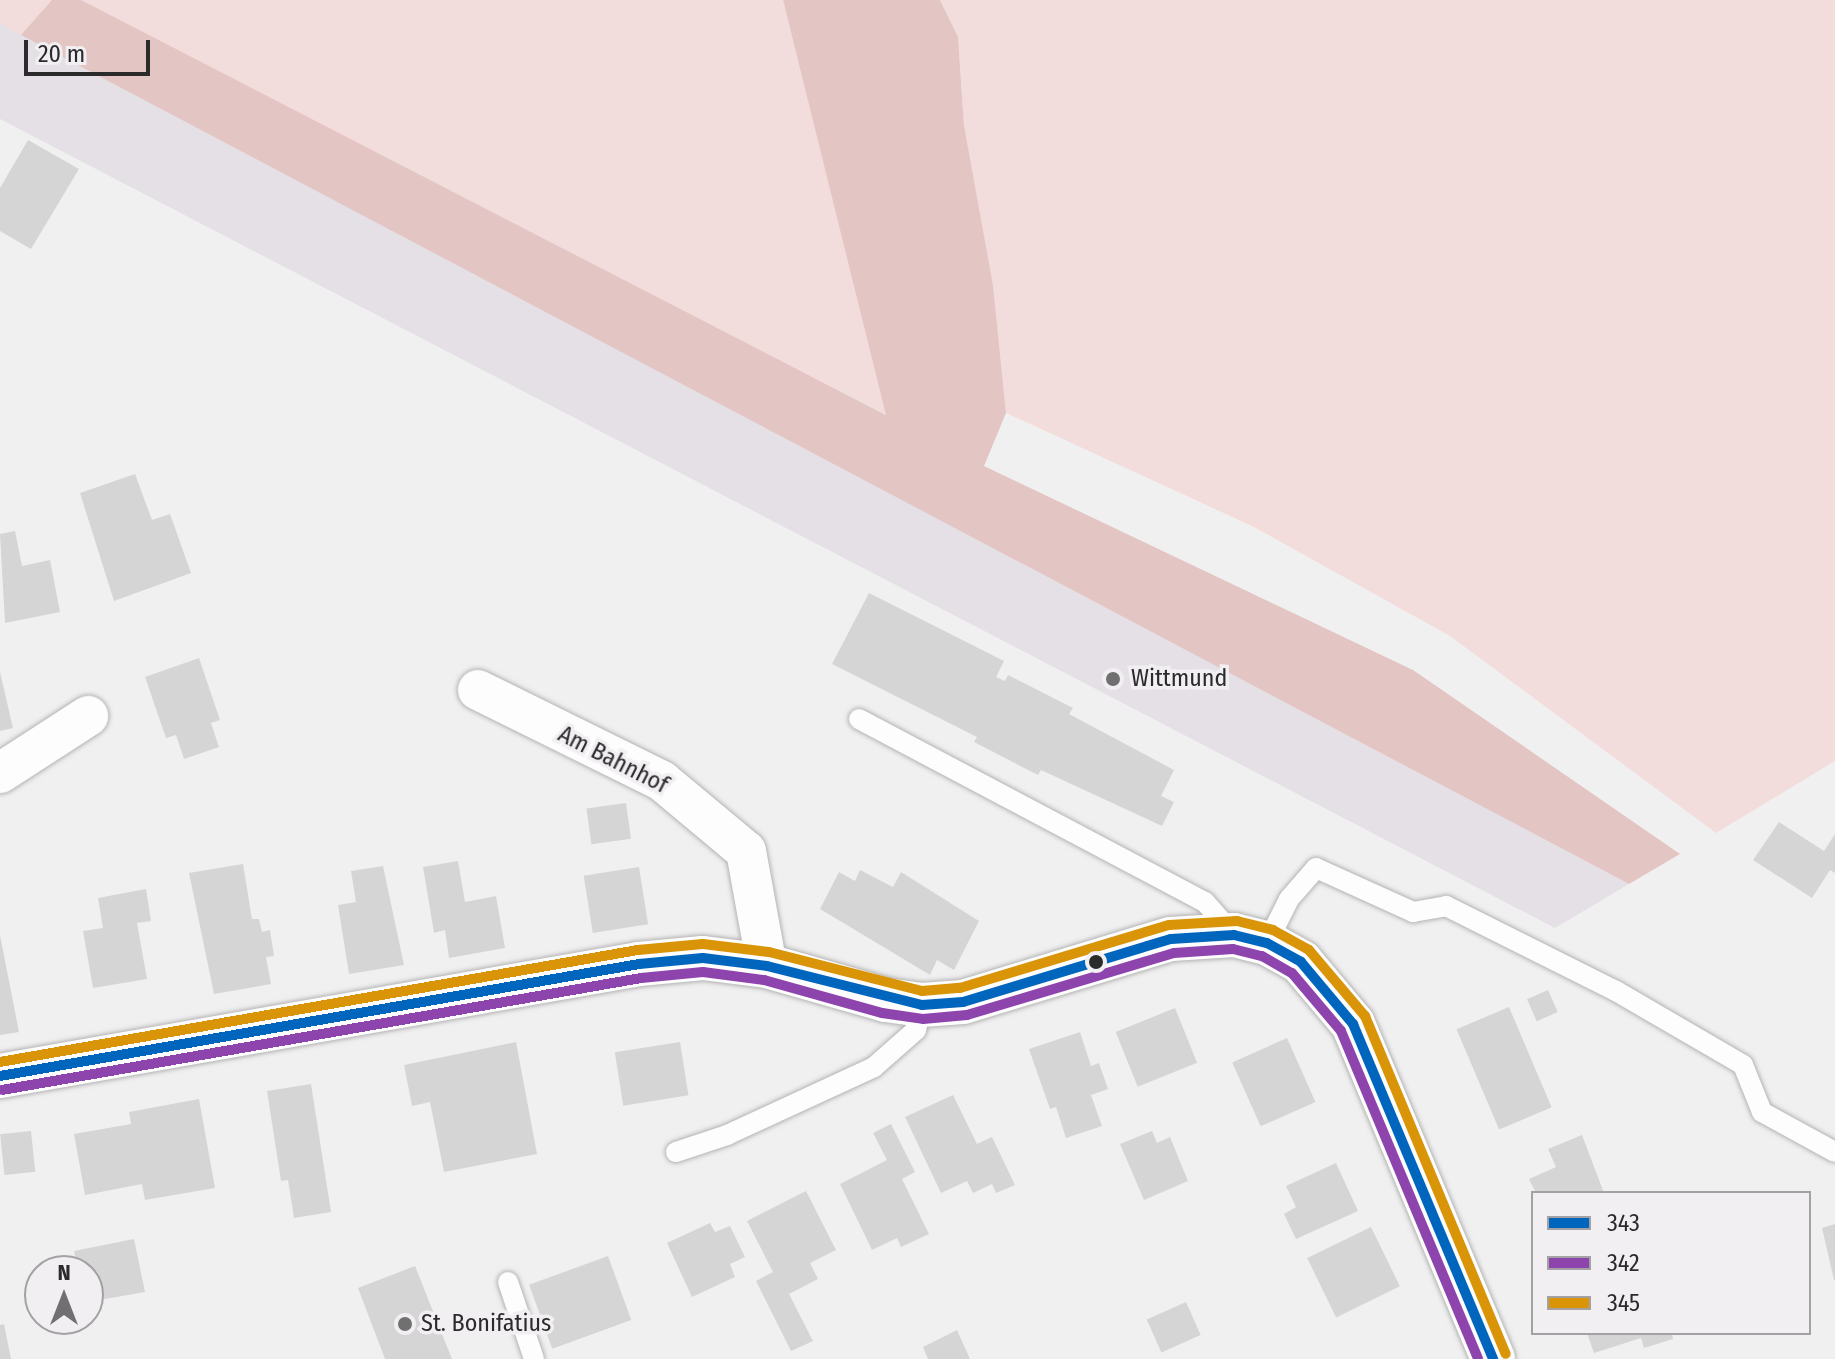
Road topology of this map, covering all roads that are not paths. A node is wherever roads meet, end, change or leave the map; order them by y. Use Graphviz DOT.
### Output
graph roads {
  1 [pos="478,690"];
  2 [pos="88,716"];
  3 [pos="859,719"];
  4 [pos="0,773"];
  5 [pos="1250,939"];
  6 [pos="767,966"];
  7 [pos="922,1005"];
  8 [pos="0,1076"];
  9 [pos="676,1152"];
  10 [pos="1835,1152"];
  11 [pos="508,1282"];
  12 [pos="534,1359"];
  13 [pos="1493,1359"];
  1 -- 6 [label="street, Am Bahnhof"];
  2 -- 4 [label="street"];
  3 -- 5 [label="lane"];
  5 -- 7 [label="street"];
  5 -- 10 [label="lane"];
  5 -- 13 [label="street"];
  6 -- 7 [label="street"];
  6 -- 8 [label="street"];
  7 -- 9 [label="lane"];
  11 -- 12 [label="lane"];
}
